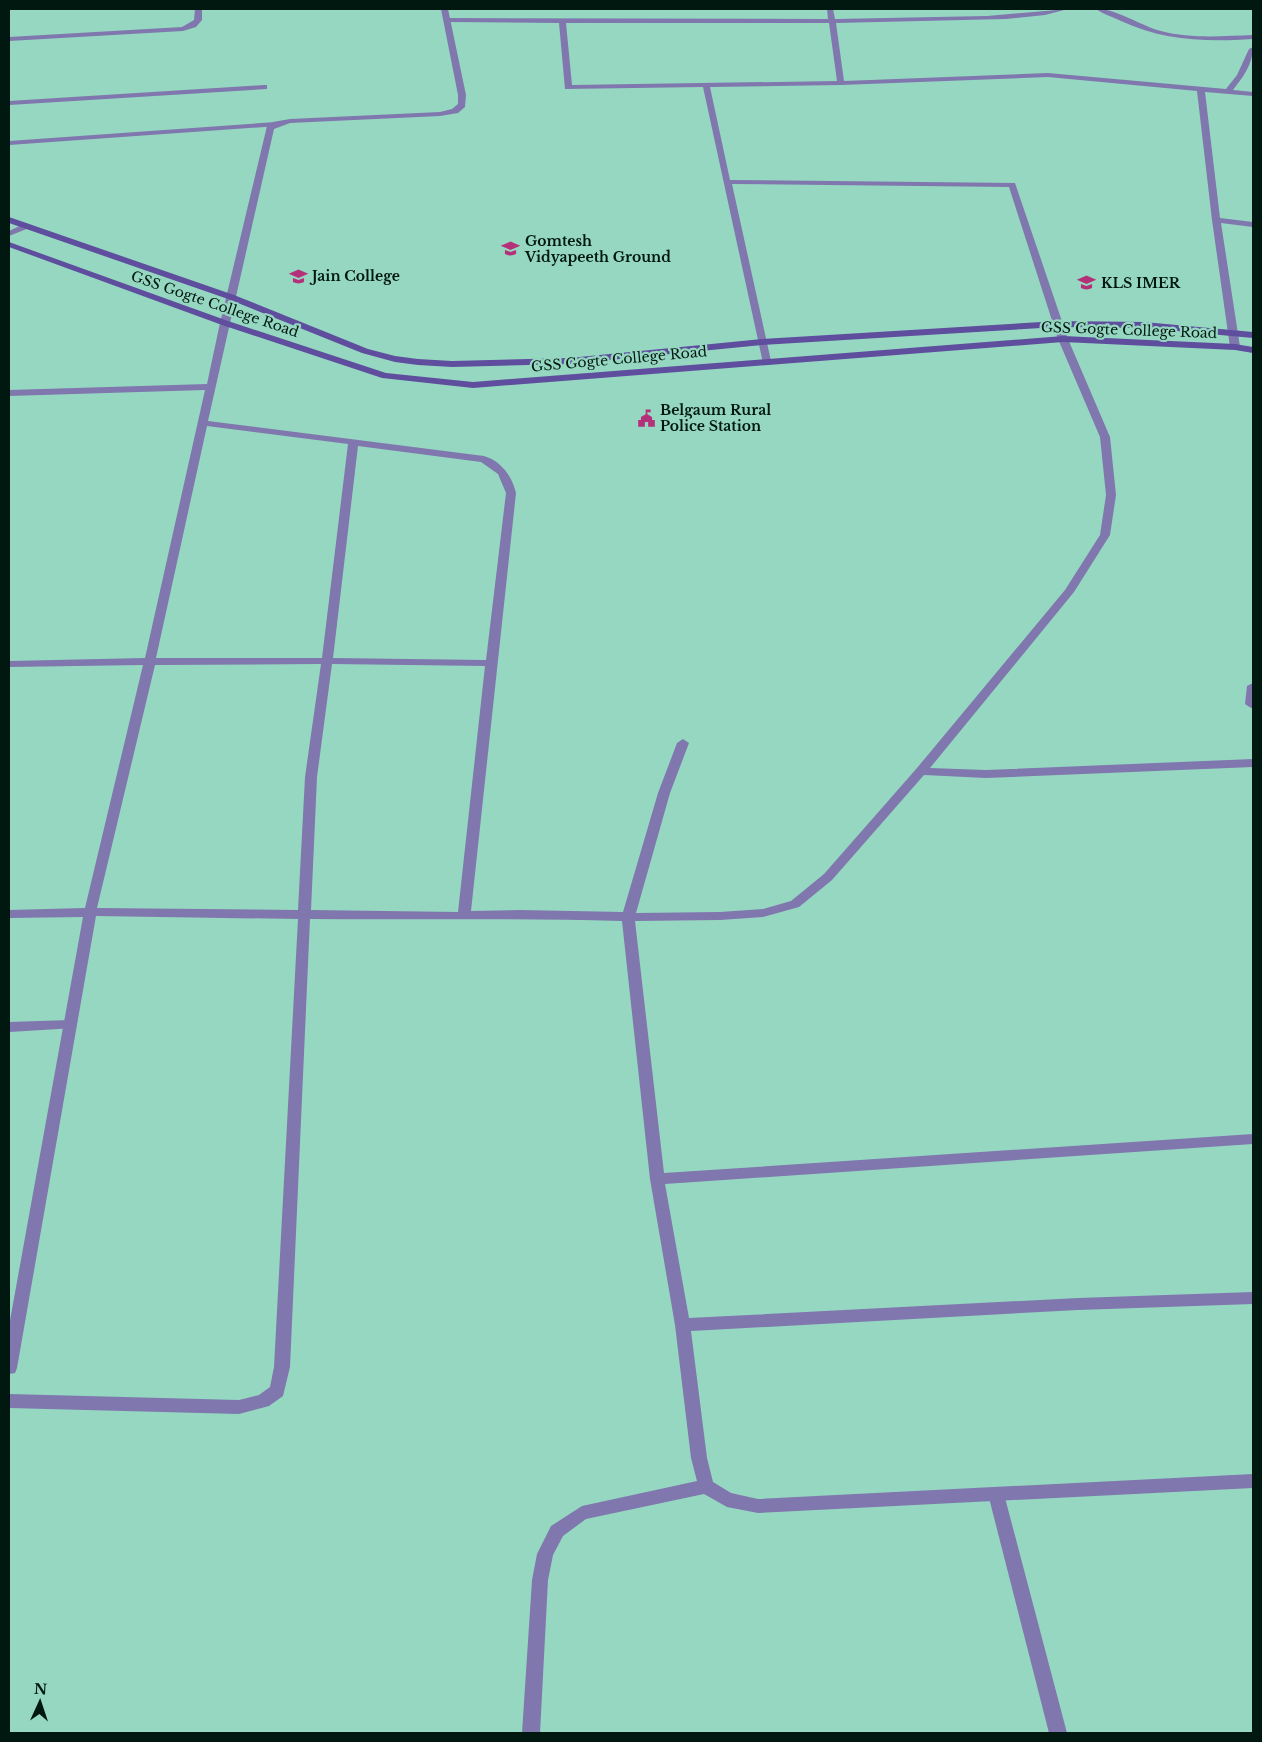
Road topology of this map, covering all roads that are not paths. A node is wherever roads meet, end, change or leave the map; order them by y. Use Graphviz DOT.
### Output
graph roads {
  1 [pos="198,9"];
  2 [pos="444,9"];
  3 [pos="830,9"];
  4 [pos="1064,9"];
  5 [pos="1100,9"];
  6 [pos="447,20"];
  7 [pos="562,21"];
  8 [pos="831,21"];
  9 [pos="1253,37"];
  10 [pos="9,39"];
  11 [pos="1253,49"];
  12 [pos="842,83"];
  13 [pos="706,86"];
  14 [pos="264,87"];
  15 [pos="1201,89"];
  16 [pos="1228,92"];
  17 [pos="1253,94"];
  18 [pos="9,103"];
  19 [pos="276,124"];
  20 [pos="9,142"];
  21 [pos="728,182"];
  22 [pos="9,220"];
  23 [pos="1216,220"];
  24 [pos="1253,224"];
  25 [pos="26,226"];
  26 [pos="9,234"];
  27 [pos="9,244"];
  28 [pos="231,297"];
  29 [pos="225,323"];
  30 [pos="1058,324"];
  31 [pos="1233,332"];
  32 [pos="1253,335"];
  33 [pos="1063,340"];
  34 [pos="762,342"];
  35 [pos="1235,348"];
  36 [pos="1253,350"];
  37 [pos="766,361"];
  38 [pos="515,362"];
  39 [pos="518,381"];
  40 [pos="211,387"];
  41 [pos="9,393"];
  42 [pos="203,423"];
  43 [pos="353,443"];
  44 [pos="328,660"];
  45 [pos="150,661"];
  46 [pos="491,663"];
  47 [pos="9,664"];
  48 [pos="1253,686"];
  49 [pos="1251,704"];
  50 [pos="683,743"];
  51 [pos="1253,763"];
  52 [pos="921,771"];
  53 [pos="90,912"];
  54 [pos="9,914"];
  55 [pos="304,914"];
  56 [pos="464,916"];
  57 [pos="628,917"];
  58 [pos="70,1024"];
  59 [pos="9,1027"];
  60 [pos="1253,1139"];
  61 [pos="657,1180"];
  62 [pos="1253,1298"];
  63 [pos="682,1325"];
  64 [pos="9,1368"];
  65 [pos="9,1401"];
  66 [pos="1253,1480"];
  67 [pos="706,1486"];
  68 [pos="996,1494"];
  69 [pos="531,1733"];
  70 [pos="1058,1733"];
  1 -- 10 [label="street"];
  2 -- 6 [label="street"];
  3 -- 8 [label="street"];
  4 -- 8 [label="street"];
  5 -- 9 [label="street"];
  6 -- 7 [label="street"];
  6 -- 19 [label="street"];
  7 -- 8 [label="street"];
  7 -- 13 [label="street"];
  8 -- 12 [label="street"];
  11 -- 16 [label="street"];
  12 -- 13 [label="street"];
  12 -- 15 [label="street"];
  13 -- 21 [label="street"];
  14 -- 18 [label="street"];
  15 -- 16 [label="street"];
  15 -- 23 [label="street"];
  16 -- 17 [label="street"];
  19 -- 20 [label="street"];
  19 -- 28 [label="street"];
  21 -- 30 [label="street"];
  21 -- 34 [label="street"];
  22 -- 25 [label="main road"];
  23 -- 24 [label="street"];
  23 -- 31 [label="street"];
  25 -- 26 [label="street"];
  25 -- 28 [label="main road"];
  27 -- 29 [label="main road, GSS Gogte College Road"];
  28 -- 29 [label="street"];
  28 -- 38 [label="main road"];
  29 -- 39 [label="main road, GSS Gogte College Road"];
  29 -- 40 [label="street"];
  30 -- 31 [label="main road"];
  30 -- 33 [label="street"];
  30 -- 34 [label="main road"];
  31 -- 32 [label="main road"];
  31 -- 35 [label="street"];
  33 -- 35 [label="main road, GSS Gogte College Road"];
  33 -- 37 [label="main road, GSS Gogte College Road"];
  33 -- 52 [label="street"];
  34 -- 37 [label="street"];
  34 -- 38 [label="main road"];
  35 -- 36 [label="main road, GSS Gogte College Road"];
  37 -- 39 [label="main road, GSS Gogte College Road"];
  38 -- 39 [label="main road"];
  40 -- 41 [label="street"];
  40 -- 42 [label="street"];
  42 -- 43 [label="street"];
  42 -- 45 [label="street"];
  43 -- 44 [label="street"];
  43 -- 46 [label="street"];
  44 -- 45 [label="street"];
  44 -- 46 [label="street"];
  44 -- 55 [label="street"];
  45 -- 47 [label="street"];
  45 -- 53 [label="street"];
  46 -- 56 [label="street"];
  48 -- 49 [label="street"];
  50 -- 57 [label="street"];
  51 -- 52 [label="street"];
  52 -- 57 [label="street"];
  53 -- 54 [label="street"];
  53 -- 55 [label="street"];
  53 -- 58 [label="street"];
  55 -- 56 [label="street"];
  55 -- 65 [label="street"];
  56 -- 57 [label="street"];
  57 -- 61 [label="street"];
  58 -- 59 [label="street"];
  58 -- 64 [label="street"];
  60 -- 61 [label="street"];
  61 -- 63 [label="street"];
  62 -- 63 [label="street"];
  63 -- 67 [label="street"];
  66 -- 68 [label="street"];
  67 -- 68 [label="street"];
  67 -- 69 [label="street"];
  68 -- 70 [label="street"];
}
